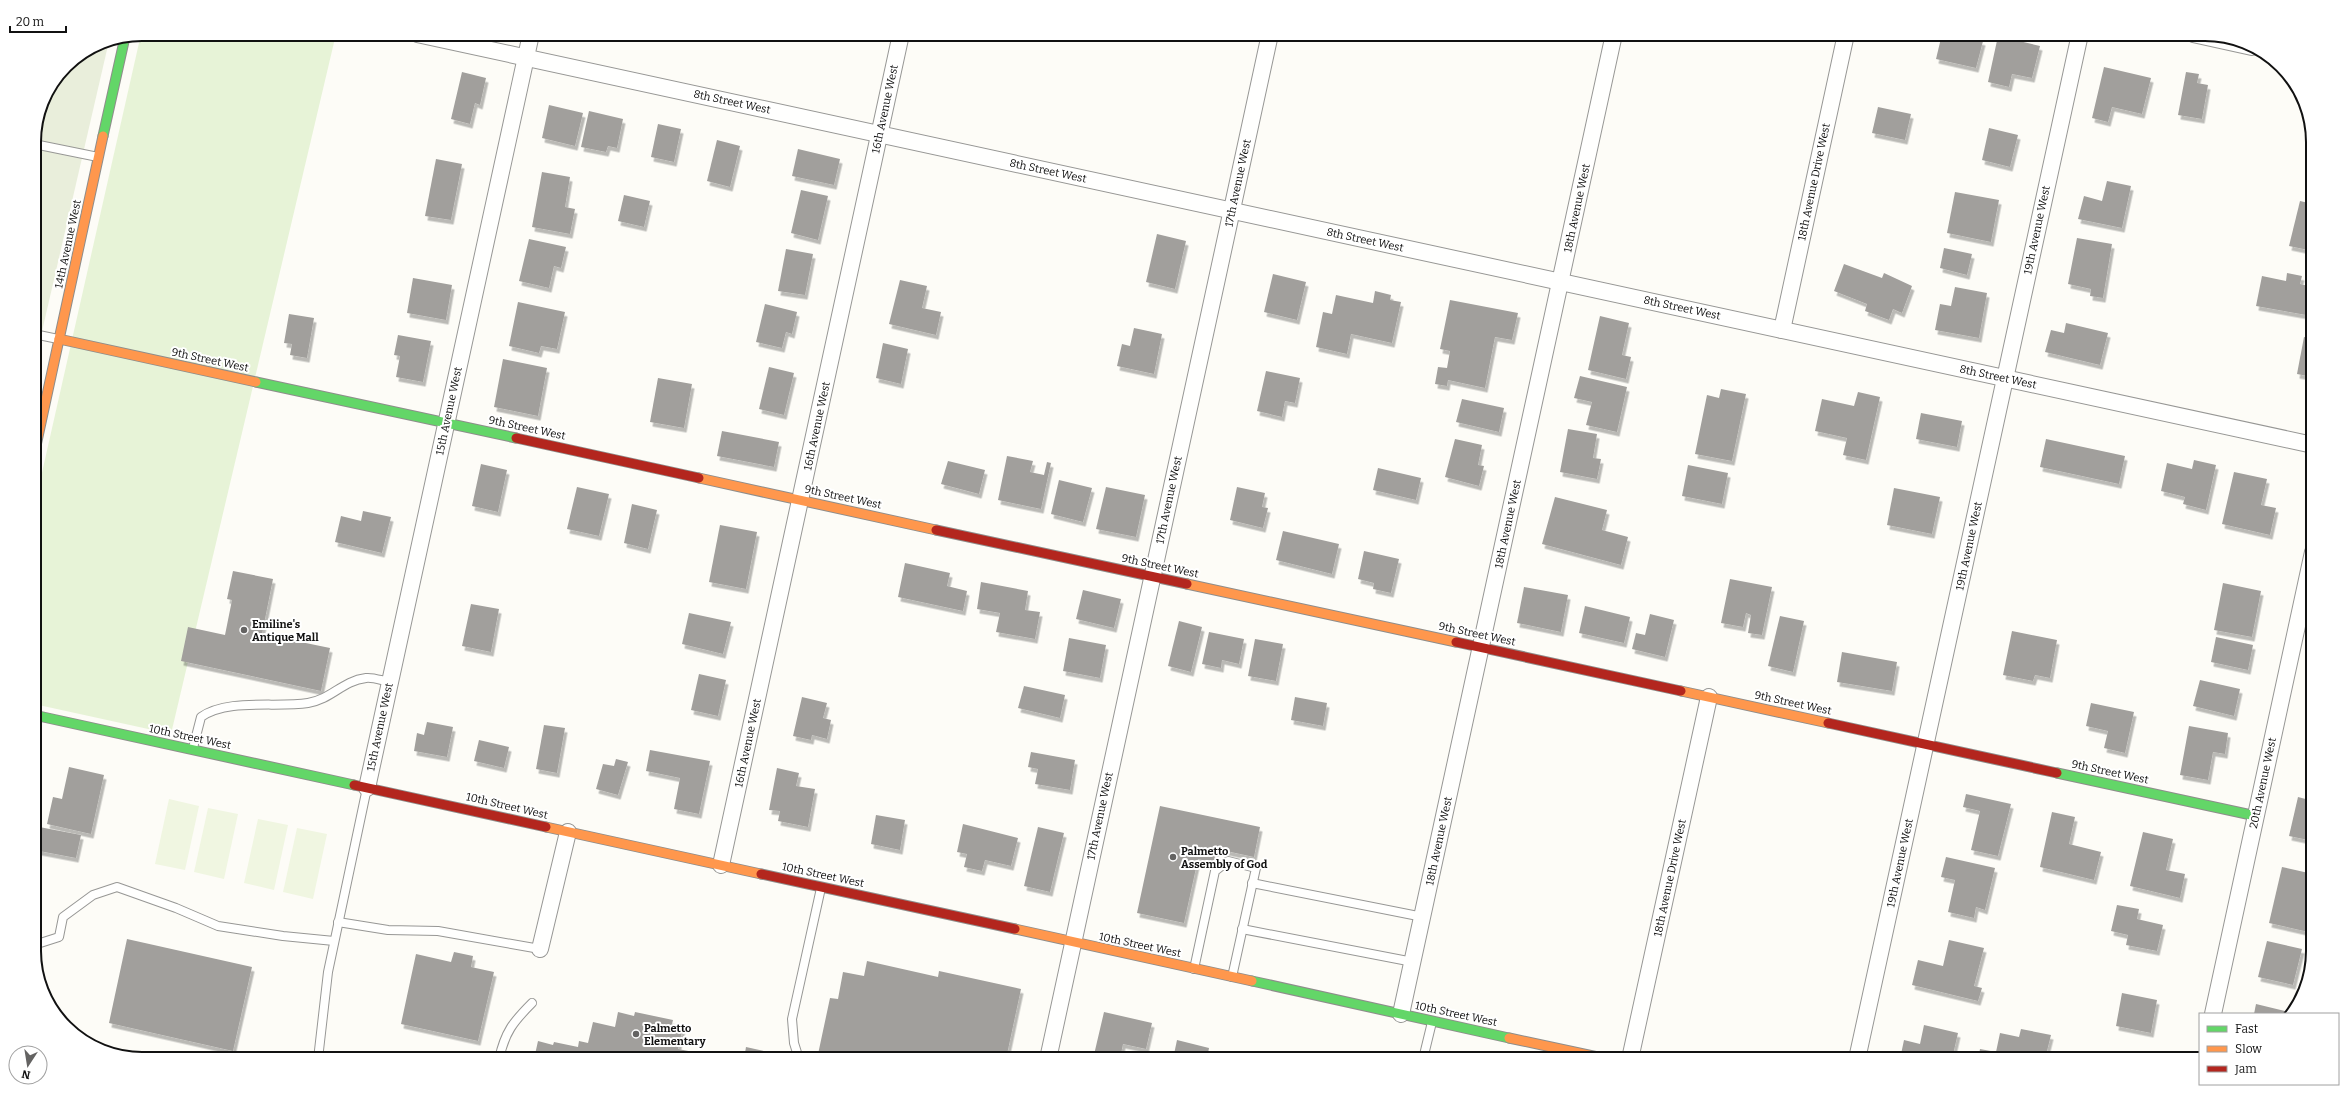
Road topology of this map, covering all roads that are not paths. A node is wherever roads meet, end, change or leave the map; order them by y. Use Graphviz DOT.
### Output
graph roads {
  1 [pos="449,41"];
  2 [pos="530,41"];
  3 [pos="900,41"];
  4 [pos="1268,41"];
  5 [pos="1612,41"];
  6 [pos="1844,41"];
  7 [pos="2078,41"];
  8 [pos="124,43"];
  9 [pos="526,58"];
  10 [pos="880,134"];
  11 [pos="41,145"];
  12 [pos="99,157"];
  13 [pos="1232,211"];
  14 [pos="1560,282"];
  15 [pos="1782,330"];
  16 [pos="41,335"];
  17 [pos="59,339"];
  18 [pos="2005,378"];
  19 [pos="41,423"];
  20 [pos="446,423"];
  21 [pos="2306,443"];
  22 [pos="800,500"];
  23 [pos="1152,576"];
  24 [pos="2306,584"];
  25 [pos="1481,647"];
  26 [pos="390,682"];
  27 [pos="1709,697"];
  28 [pos="41,717"];
  29 [pos="1926,744"];
  30 [pos="193,750"];
  31 [pos="367,788"];
  32 [pos="2256,816"];
  33 [pos="568,832"];
  34 [pos="721,865"];
  35 [pos="1252,883"];
  36 [pos="821,887"];
  37 [pos="1423,917"];
  38 [pos="338,922"];
  39 [pos="1242,929"];
  40 [pos="334,941"];
  41 [pos="41,943"];
  42 [pos="1073,943"];
  43 [pos="540,949"];
  44 [pos="1413,962"];
  45 [pos="1194,969"];
  46 [pos="1232,977"];
  47 [pos="532,1003"];
  48 [pos="2213,1013"];
  49 [pos="1401,1014"];
  50 [pos="1432,1021"];
  51 [pos="319,1052"];
  52 [pos="500,1052"];
  53 [pos="797,1052"];
  54 [pos="1050,1052"];
  55 [pos="1425,1052"];
  56 [pos="1570,1052"];
  57 [pos="1632,1052"];
  58 [pos="1860,1052"];
  1 -- 9 [label="street, 8th Street West"];
  2 -- 9 [label="street, 15th Avenue West"];
  3 -- 10 [label="street, 16th Avenue West"];
  4 -- 13 [label="street, 17th Avenue West"];
  5 -- 14 [label="street, 18th Avenue West"];
  6 -- 15 [label="street, 18th Avenue Drive West"];
  7 -- 18 [label="street, 19th Avenue West"];
  8 -- 12 [label="street, 14th Avenue West"];
  9 -- 10 [label="street, 8th Street West"];
  9 -- 20 [label="street, 15th Avenue West"];
  10 -- 13 [label="street, 8th Street West"];
  10 -- 22 [label="street, 16th Avenue West"];
  11 -- 12 [label="lane"];
  12 -- 17 [label="street, 14th Avenue West"];
  13 -- 14 [label="street, 8th Street West"];
  13 -- 23 [label="street, 17th Avenue West"];
  14 -- 15 [label="street, 8th Street West"];
  14 -- 25 [label="street, 18th Avenue West"];
  15 -- 18 [label="street, 8th Street West"];
  16 -- 17 [label="lane"];
  17 -- 19 [label="street, 14th Avenue West"];
  17 -- 20 [label="street, 9th Street West"];
  18 -- 21 [label="street, 8th Street West"];
  18 -- 29 [label="street, 19th Avenue West"];
  20 -- 22 [label="street, 9th Street West"];
  20 -- 26 [label="street, 15th Avenue West"];
  22 -- 23 [label="street, 9th Street West"];
  22 -- 34 [label="street, 16th Avenue West"];
  23 -- 25 [label="street, 9th Street West"];
  23 -- 42 [label="street, 17th Avenue West"];
  24 -- 32 [label="street, 20th Avenue West"];
  25 -- 27 [label="street, 9th Street West"];
  25 -- 37 [label="street, 18th Avenue West"];
  26 -- 30 [label="lane"];
  26 -- 31 [label="street, 15th Avenue West"];
  27 -- 29 [label="street, 9th Street West"];
  27 -- 57 [label="street, 18th Avenue Drive West"];
  28 -- 30 [label="street, 10th Street West"];
  29 -- 32 [label="street, 9th Street West"];
  29 -- 58 [label="street, 19th Avenue West"];
  30 -- 31 [label="street, 10th Street West"];
  31 -- 33 [label="street, 10th Street West"];
  31 -- 38 [label="lane"];
  32 -- 48 [label="street, 20th Avenue West"];
  33 -- 34 [label="street, 10th Street West"];
  33 -- 43 [label="street"];
  34 -- 36 [label="street, 10th Street West"];
  35 -- 37 [label="lane"];
  35 -- 39 [label="lane"];
  35 -- 45 [label="lane"];
  36 -- 42 [label="street, 10th Street West"];
  36 -- 53 [label="lane"];
  37 -- 44 [label="street, 18th Avenue West"];
  38 -- 40 [label="lane"];
  38 -- 43 [label="lane"];
  39 -- 44 [label="lane"];
  39 -- 46 [label="lane"];
  40 -- 41 [label="lane"];
  40 -- 51 [label="lane"];
  42 -- 45 [label="street, 10th Street West"];
  42 -- 54 [label="street, 17th Avenue West"];
  44 -- 49 [label="street, 18th Avenue West"];
  45 -- 46 [label="street, 10th Street West"];
  46 -- 49 [label="street, 10th Street West"];
  47 -- 52 [label="lane"];
  49 -- 50 [label="street, 10th Street West"];
  50 -- 55 [label="lane"];
  50 -- 56 [label="street, 10th Street West"];
}
